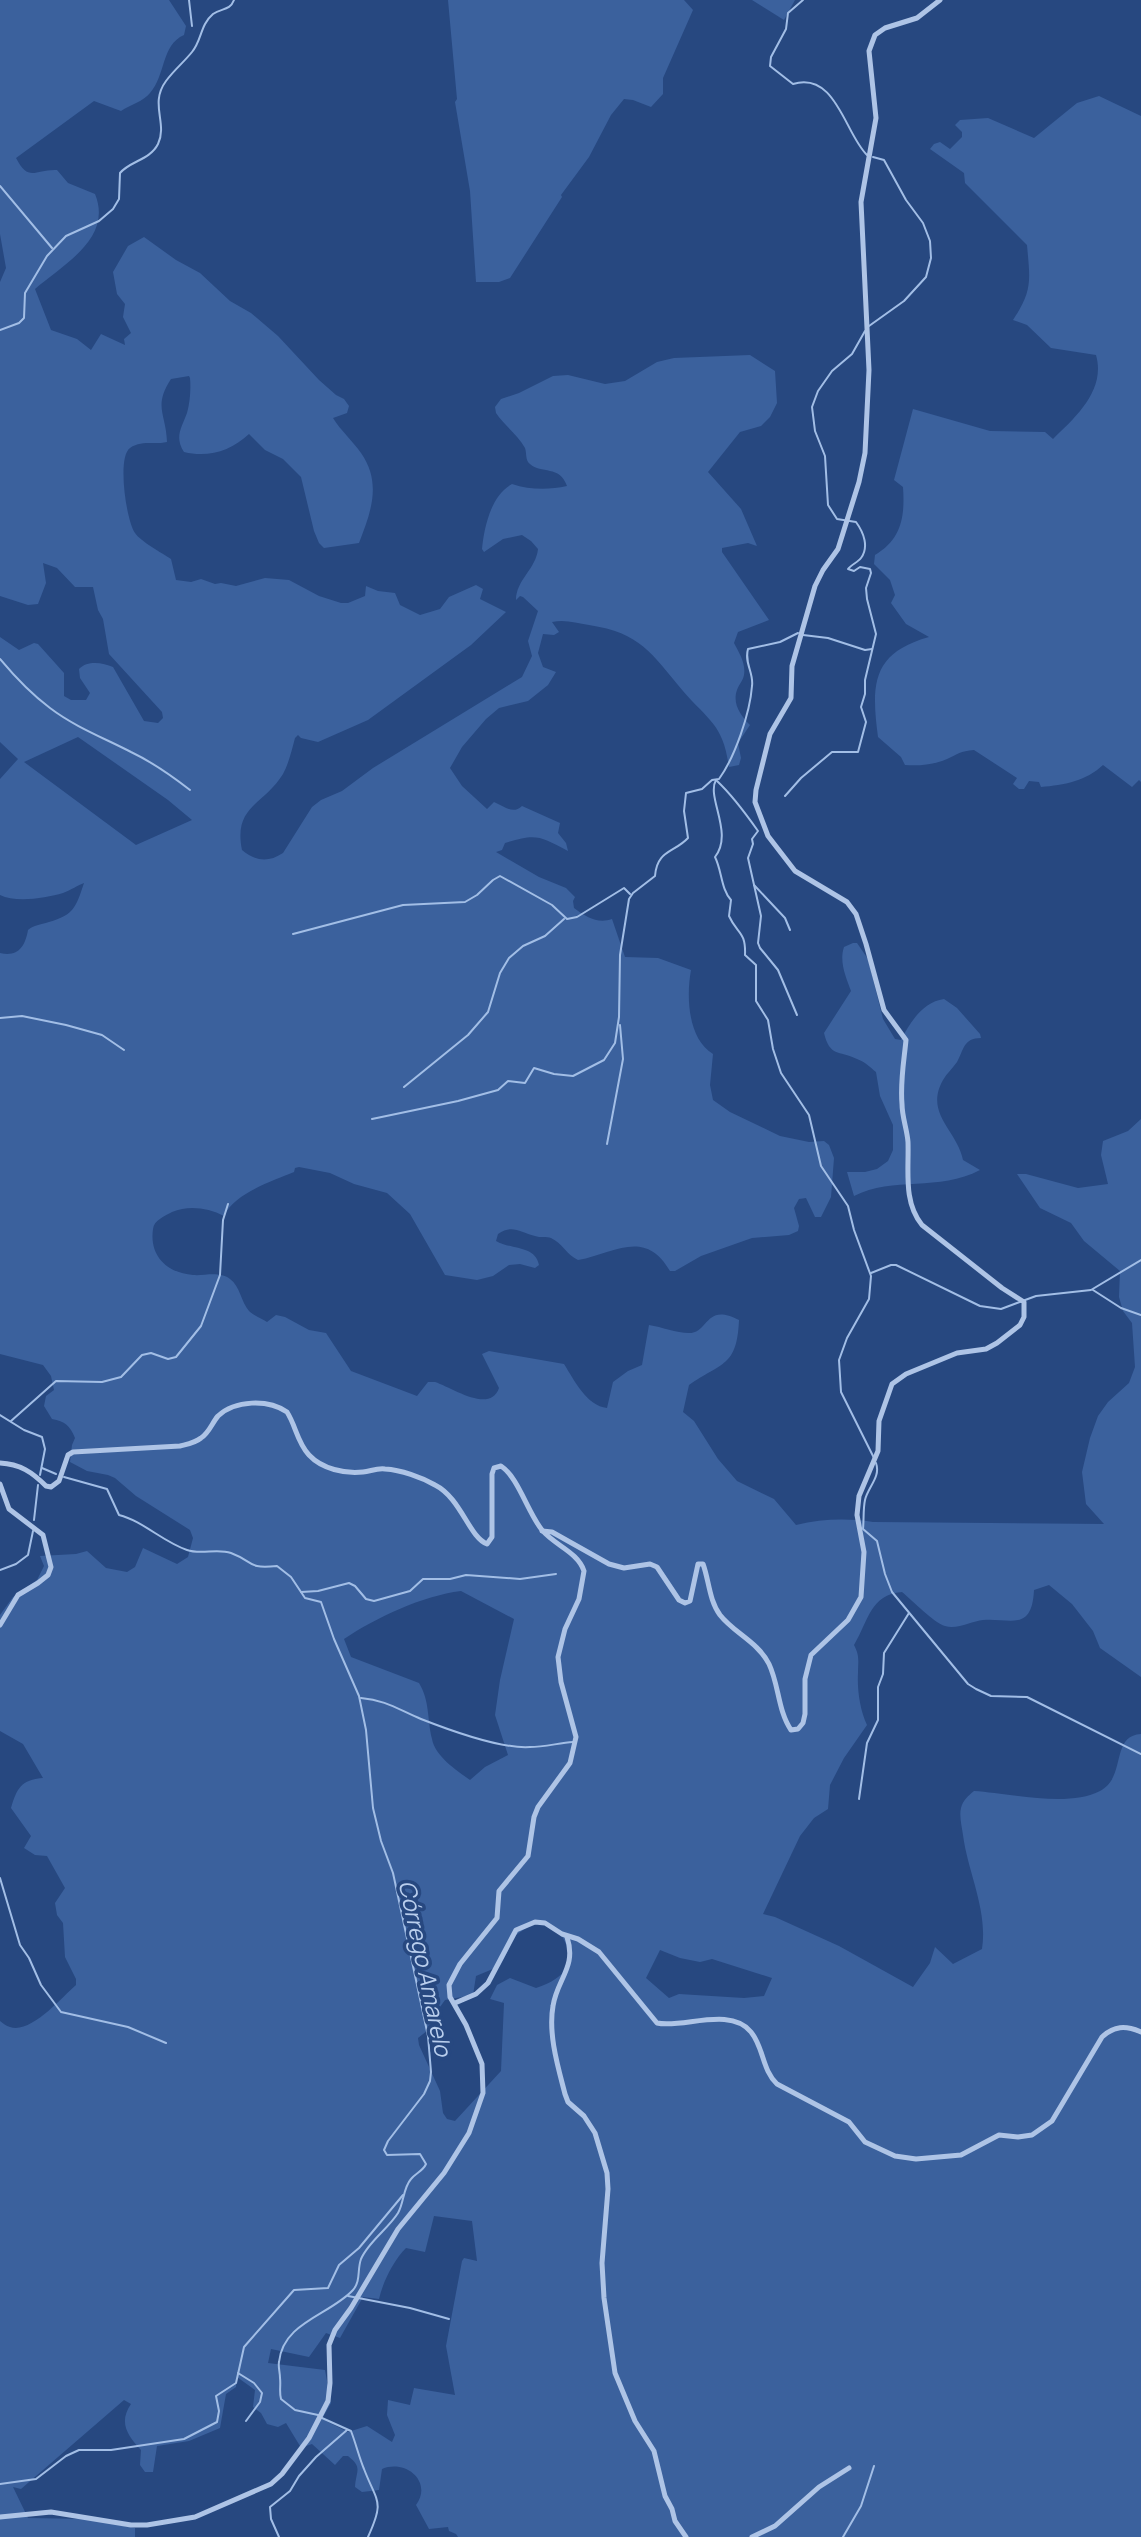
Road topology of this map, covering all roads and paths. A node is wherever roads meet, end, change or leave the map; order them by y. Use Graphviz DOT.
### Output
graph roads {
  1 [pos="940,0"];
  2 [pos="0,1462"];
  3 [pos="0,1484"];
  4 [pos="542,1531"];
  5 [pos="0,1625"];
  6 [pos="567,1937"];
  7 [pos="455,2003"];
  8 [pos="1141,2032"];
  9 [pos="849,2468"];
  10 [pos="0,2517"];
  11 [pos="686,2537"];
  12 [pos="752,2537"];
  1 -- 4 [label="street"];
  2 -- 4 [label="street"];
  3 -- 5 [label="street"];
  4 -- 7 [label="street"];
  6 -- 7 [label="street"];
  6 -- 8 [label="street"];
  6 -- 11 [label="street"];
  7 -- 10 [label="street"];
  9 -- 12 [label="street"];
}
